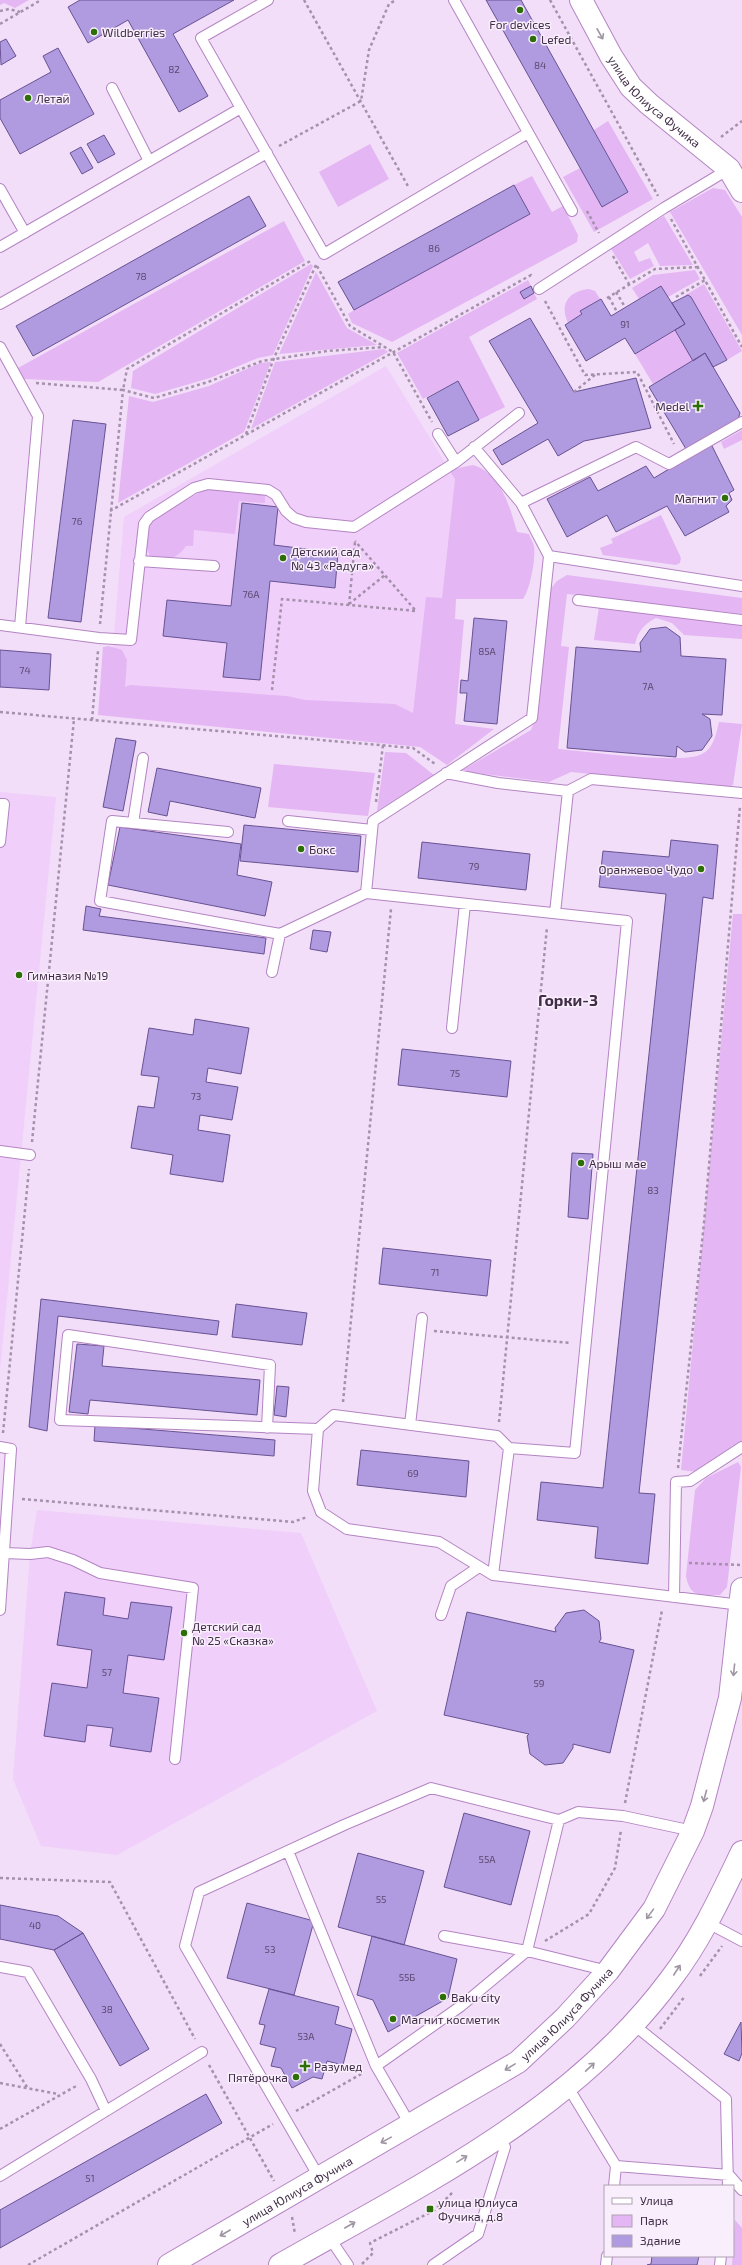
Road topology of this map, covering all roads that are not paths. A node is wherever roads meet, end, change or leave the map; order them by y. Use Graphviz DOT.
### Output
graph roads {
  1 [pos="268,0"];
  2 [pos="454,0"];
  3 [pos="581,0"];
  4 [pos="112,88"];
  5 [pos="241,108"];
  6 [pos="528,133"];
  7 [pos="267,153"];
  8 [pos="149,161"];
  9 [pos="729,169"];
  10 [pos="0,189"];
  11 [pos="742,191"];
  12 [pos="572,211"];
  13 [pos="25,233"];
  14 [pos="0,247"];
  15 [pos="539,289"];
  16 [pos="0,304"];
  17 [pos="0,347"];
  18 [pos="519,412"];
  19 [pos="742,422"];
  20 [pos="438,434"];
  21 [pos="474,447"];
  22 [pos="456,462"];
  23 [pos="521,503"];
  24 [pos="549,556"];
  25 [pos="139,561"];
  26 [pos="214,566"];
  27 [pos="742,586"];
  28 [pos="578,600"];
  29 [pos="742,620"];
  30 [pos="0,625"];
  31 [pos="20,627"];
  32 [pos="143,758"];
  33 [pos="446,773"];
  34 [pos="568,791"];
  35 [pos="742,793"];
  36 [pos="0,804"];
  37 [pos="288,821"];
  38 [pos="133,823"];
  39 [pos="373,825"];
  40 [pos="228,832"];
  41 [pos="0,842"];
  42 [pos="366,893"];
  43 [pos="465,904"];
  44 [pos="551,913"];
  45 [pos="280,934"];
  46 [pos="272,972"];
  47 [pos="452,1028"];
  48 [pos="0,1151"];
  49 [pos="30,1155"];
  50 [pos="422,1318"];
  51 [pos="410,1425"];
  52 [pos="267,1428"];
  53 [pos="318,1429"];
  54 [pos="1,1447"];
  55 [pos="742,1447"];
  56 [pos="509,1448"];
  57 [pos="4,1553"];
  58 [pos="479,1566"];
  59 [pos="2,1573"];
  60 [pos="493,1575"];
  61 [pos="669,1597"];
  62 [pos="742,1600"];
  63 [pos="0,1610"];
  64 [pos="441,1616"];
  65 [pos="174,1759"];
  66 [pos="559,1820"];
  67 [pos="693,1831"];
  68 [pos="288,1851"];
  69 [pos="742,1852"];
  70 [pos="708,1923"];
  71 [pos="444,1936"];
  72 [pos="742,1941"];
  73 [pos="527,1951"];
  74 [pos="0,1967"];
  75 [pos="608,1971"];
  76 [pos="634,2025"];
  77 [pos="202,2052"];
  78 [pos="376,2066"];
  79 [pos="568,2087"];
  80 [pos="106,2111"];
  81 [pos="411,2126"];
  82 [pos="498,2137"];
  83 [pos="616,2166"];
  84 [pos="729,2175"];
  85 [pos="0,2176"];
  86 [pos="319,2177"];
  87 [pos="614,2185"];
  88 [pos="728,2185"];
  89 [pos="742,2190"];
  90 [pos="329,2237"];
  91 [pos="169,2265"];
  92 [pos="280,2265"];
  93 [pos="348,2265"];
  94 [pos="433,2265"];
  1 -- 5 [label="lane"];
  2 -- 6 [label="lane"];
  3 -- 9 [label="main road, улица Юлиуса Фучика, one-way"];
  4 -- 8 [label="lane"];
  5 -- 7 [label="lane"];
  5 -- 8 [label="lane"];
  6 -- 7 [label="lane"];
  6 -- 12 [label="lane"];
  7 -- 16 [label="lane"];
  8 -- 13 [label="lane"];
  9 -- 11 [label="main road, улица Юлиуса Фучика"];
  9 -- 15 [label="lane"];
  10 -- 13 [label="lane"];
  13 -- 14 [label="lane"];
  17 -- 31 [label="lane"];
  18 -- 21 [label="lane"];
  19 -- 23 [label="lane"];
  20 -- 22 [label="lane"];
  21 -- 22 [label="lane"];
  21 -- 23 [label="lane"];
  22 -- 25 [label="lane"];
  23 -- 24 [label="lane"];
  24 -- 27 [label="lane"];
  24 -- 33 [label="lane"];
  25 -- 26 [label="lane"];
  25 -- 31 [label="lane"];
  28 -- 29 [label="lane"];
  30 -- 31 [label="lane"];
  32 -- 38 [label="lane"];
  33 -- 34 [label="lane"];
  33 -- 39 [label="lane"];
  34 -- 35 [label="lane"];
  34 -- 44 [label="lane"];
  36 -- 41 [label="lane"];
  37 -- 39 [label="lane"];
  38 -- 40 [label="lane"];
  38 -- 45 [label="lane"];
  39 -- 42 [label="lane"];
  42 -- 43 [label="lane"];
  42 -- 45 [label="lane"];
  43 -- 44 [label="lane"];
  43 -- 47 [label="lane"];
  44 -- 56 [label="lane"];
  45 -- 46 [label="lane"];
  48 -- 49 [label="lane"];
  50 -- 51 [label="lane"];
  51 -- 53 [label="lane"];
  51 -- 56 [label="lane"];
  52 -- 52 [label="lane"];
  52 -- 53 [label="lane"];
  53 -- 58 [label="lane"];
  54 -- 57 [label="lane"];
  55 -- 61 [label="lane"];
  56 -- 60 [label="lane"];
  57 -- 59 [label="lane"];
  57 -- 65 [label="lane"];
  58 -- 60 [label="lane"];
  58 -- 64 [label="lane"];
  59 -- 63 [label="lane"];
  60 -- 61 [label="lane"];
  61 -- 62 [label="lane"];
  62 -- 67 [label="main road, улица Юлиуса Фучика, one-way"];
  66 -- 67 [label="lane"];
  66 -- 68 [label="lane"];
  66 -- 73 [label="lane"];
  67 -- 75 [label="main road, улица Юлиуса Фучика, one-way"];
  68 -- 78 [label="lane"];
  68 -- 86 [label="lane"];
  69 -- 70 [label="main road"];
  70 -- 72 [label="lane"];
  76 -- 70 [label="main road, one-way"];
  71 -- 73 [label="lane"];
  73 -- 75 [label="lane"];
  73 -- 78 [label="lane"];
  74 -- 80 [label="lane"];
  75 -- 81 [label="main road, улица Юлиуса Фучика, one-way"];
  79 -- 76 [label="main road, one-way"];
  76 -- 84 [label="lane"];
  77 -- 80 [label="lane"];
  78 -- 81 [label="lane"];
  79 -- 82 [label="main road"];
  79 -- 83 [label="lane"];
  80 -- 85 [label="lane"];
  81 -- 86 [label="main road, улица Юлиуса Фучика, one-way"];
  90 -- 82 [label="main road, one-way"];
  82 -- 94 [label="lane"];
  83 -- 84 [label="lane"];
  83 -- 87 [label="lane"];
  84 -- 88 [label="lane"];
  84 -- 89 [label="lane"];
  86 -- 91 [label="main road, улица Юлиуса Фучика, one-way"];
  90 -- 92 [label="main road"];
  90 -- 93 [label="lane"];
}
